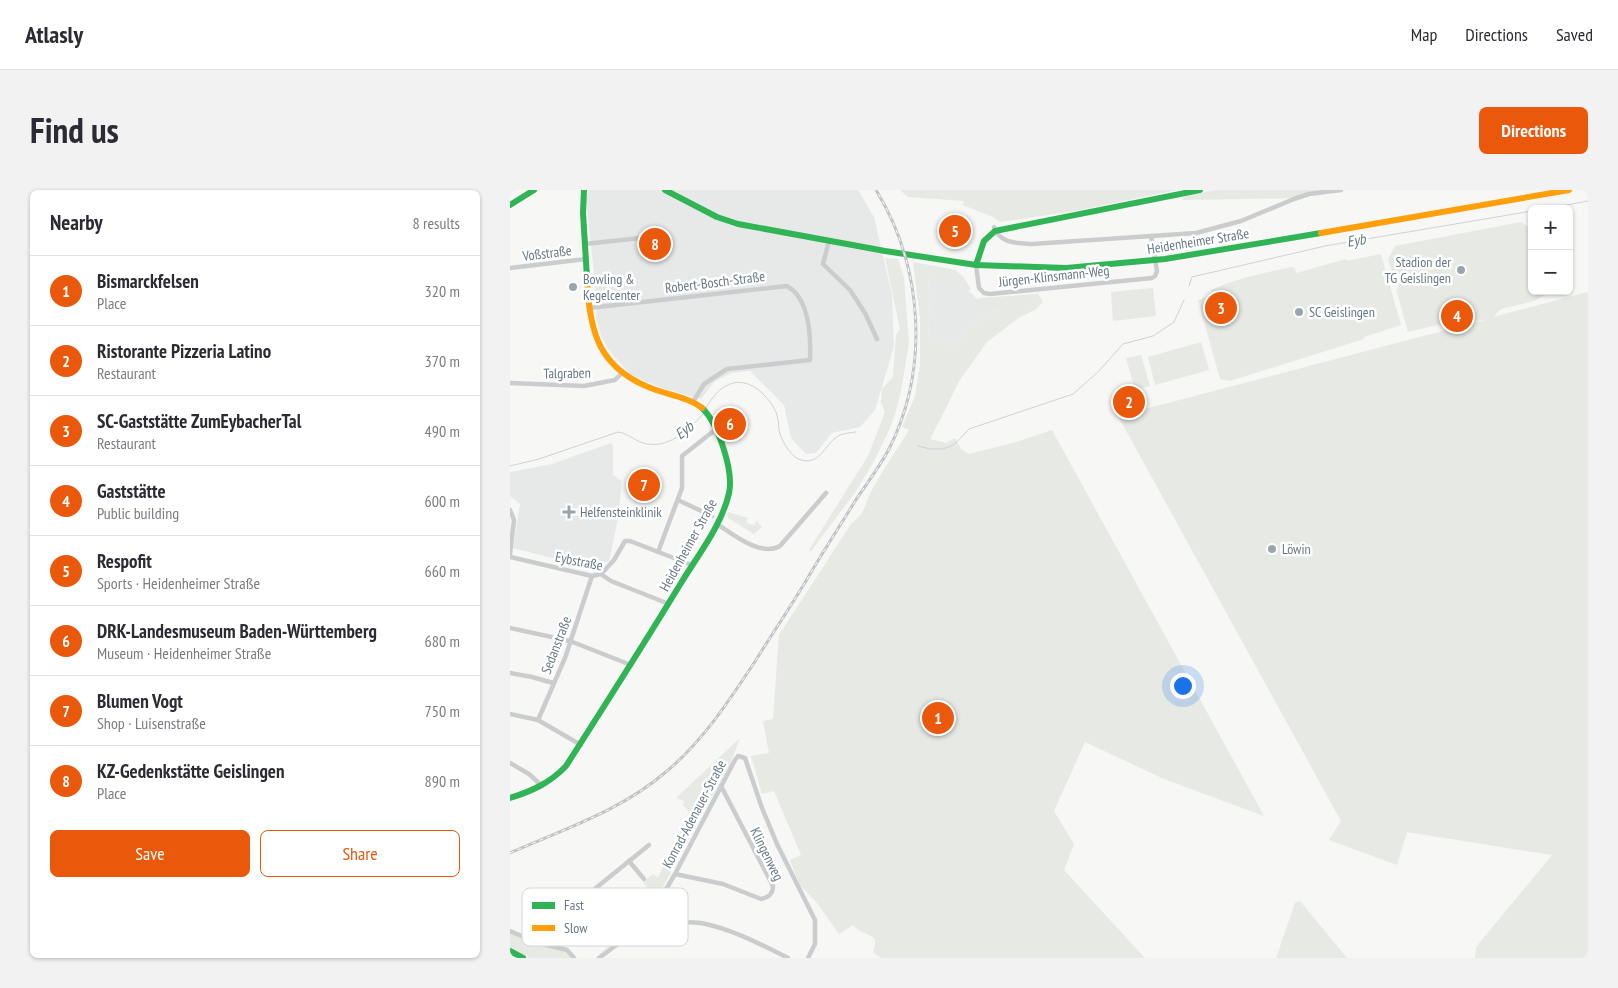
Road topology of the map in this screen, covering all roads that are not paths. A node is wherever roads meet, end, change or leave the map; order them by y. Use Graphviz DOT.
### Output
graph roads {
  1 [pos="534,190"];
  2 [pos="584,190"];
  3 [pos="665,190"];
  4 [pos="1200,190"];
  5 [pos="1341,190"];
  6 [pos="1568,190"];
  7 [pos="510,204"];
  8 [pos="995,229"];
  9 [pos="1151,236"];
  10 [pos="640,238"];
  11 [pos="829,241"];
  12 [pos="585,244"];
  13 [pos="586,260"];
  14 [pos="976,265"];
  15 [pos="510,268"];
  16 [pos="589,308"];
  17 [pos="877,339"];
  18 [pos="622,373"];
  19 [pos="510,383"];
  20 [pos="696,404"];
  21 [pos="715,430"];
  22 [pos="826,493"];
  23 [pos="678,500"];
  24 [pos="510,510"];
  25 [pos="712,516"];
  26 [pos="717,524"];
  27 [pos="658,552"];
  28 [pos="510,556"];
  29 [pos="692,565"];
  30 [pos="601,574"];
  31 [pos="592,576"];
  32 [pos="669,604"];
  33 [pos="510,628"];
  34 [pos="570,641"];
  35 [pos="631,665"];
  36 [pos="510,673"];
  37 [pos="554,683"];
  38 [pos="510,714"];
  39 [pos="538,720"];
  40 [pos="580,745"];
  41 [pos="510,763"];
  42 [pos="542,786"];
  43 [pos="721,786"];
  44 [pos="510,798"];
  45 [pos="649,845"];
  46 [pos="629,861"];
  47 [pos="675,874"];
  48 [pos="644,879"];
  49 [pos="596,888"];
  50 [pos="667,888"];
  51 [pos="688,922"];
  52 [pos="510,931"];
  53 [pos="522,936"];
  54 [pos="551,946"];
  55 [pos="615,946"];
  56 [pos="510,951"];
  57 [pos="523,958"];
  58 [pos="574,958"];
  59 [pos="599,958"];
  60 [pos="788,958"];
  61 [pos="808,958"];
  1 -- 7 [label="street"];
  2 -- 12 [label="street"];
  3 -- 11 [label="street, Heidenheimer Straße"];
  4 -- 8 [label="street"];
  5 -- 9 [label="street, Heidenheimer Straße"];
  6 -- 14 [label="street, Heidenheimer Straße"];
  8 -- 9 [label="street, Heidenheimer Straße"];
  8 -- 14 [label="street"];
  9 -- 14 [label="street, Jürgen-Klinsmann-Weg"];
  10 -- 12 [label="street"];
  11 -- 14 [label="street, Heidenheimer Straße"];
  11 -- 17 [label="street"];
  12 -- 13 [label="street"];
  13 -- 15 [label="street, Voßstraße"];
  13 -- 16 [label="street"];
  16 -- 18 [label="street"];
  16 -- 20 [label="street, Robert-Bosch-Straße"];
  18 -- 19 [label="street, Talgraben"];
  18 -- 20 [label="street"];
  20 -- 21 [label="street, Heidenheimer Straße"];
  21 -- 23 [label="street"];
  21 -- 26 [label="street, Heidenheimer Straße"];
  22 -- 26 [label="street"];
  23 -- 25 [label="street"];
  23 -- 27 [label="street"];
  24 -- 28 [label="street"];
  26 -- 29 [label="street, Heidenheimer Straße"];
  27 -- 29 [label="street"];
  27 -- 30 [label="street"];
  28 -- 31 [label="street, Eybstraße"];
  29 -- 32 [label="street, Heidenheimer Straße"];
  30 -- 31 [label="street, Eybstraße"];
  30 -- 32 [label="street, Eybstraße"];
  31 -- 34 [label="street, Sedanstraße"];
  32 -- 35 [label="street, Heidenheimer Straße"];
  33 -- 34 [label="street"];
  34 -- 35 [label="street"];
  34 -- 37 [label="street, Sedanstraße"];
  35 -- 40 [label="street, Heidenheimer Straße"];
  36 -- 37 [label="street"];
  37 -- 39 [label="street, Sedanstraße"];
  38 -- 39 [label="street"];
  39 -- 40 [label="street"];
  40 -- 42 [label="street, Heidenheimer Straße"];
  41 -- 42 [label="street"];
  42 -- 44 [label="street, Heidenheimer Straße"];
  43 -- 47 [label="street, Konrad-Adenauer-Straße"];
  43 -- 47 [label="street, Klingenweg"];
  43 -- 61 [label="street, Konrad-Adenauer-Straße"];
  45 -- 46 [label="street"];
  46 -- 48 [label="street"];
  46 -- 49 [label="street"];
  47 -- 50 [label="street, Konrad-Adenauer-Straße"];
  51 -- 60 [label="street"];
  52 -- 53 [label="street"];
  54 -- 58 [label="street"];
  55 -- 59 [label="street, Konrad-Adenauer-Straße"];
  56 -- 57 [label="street"];
}
